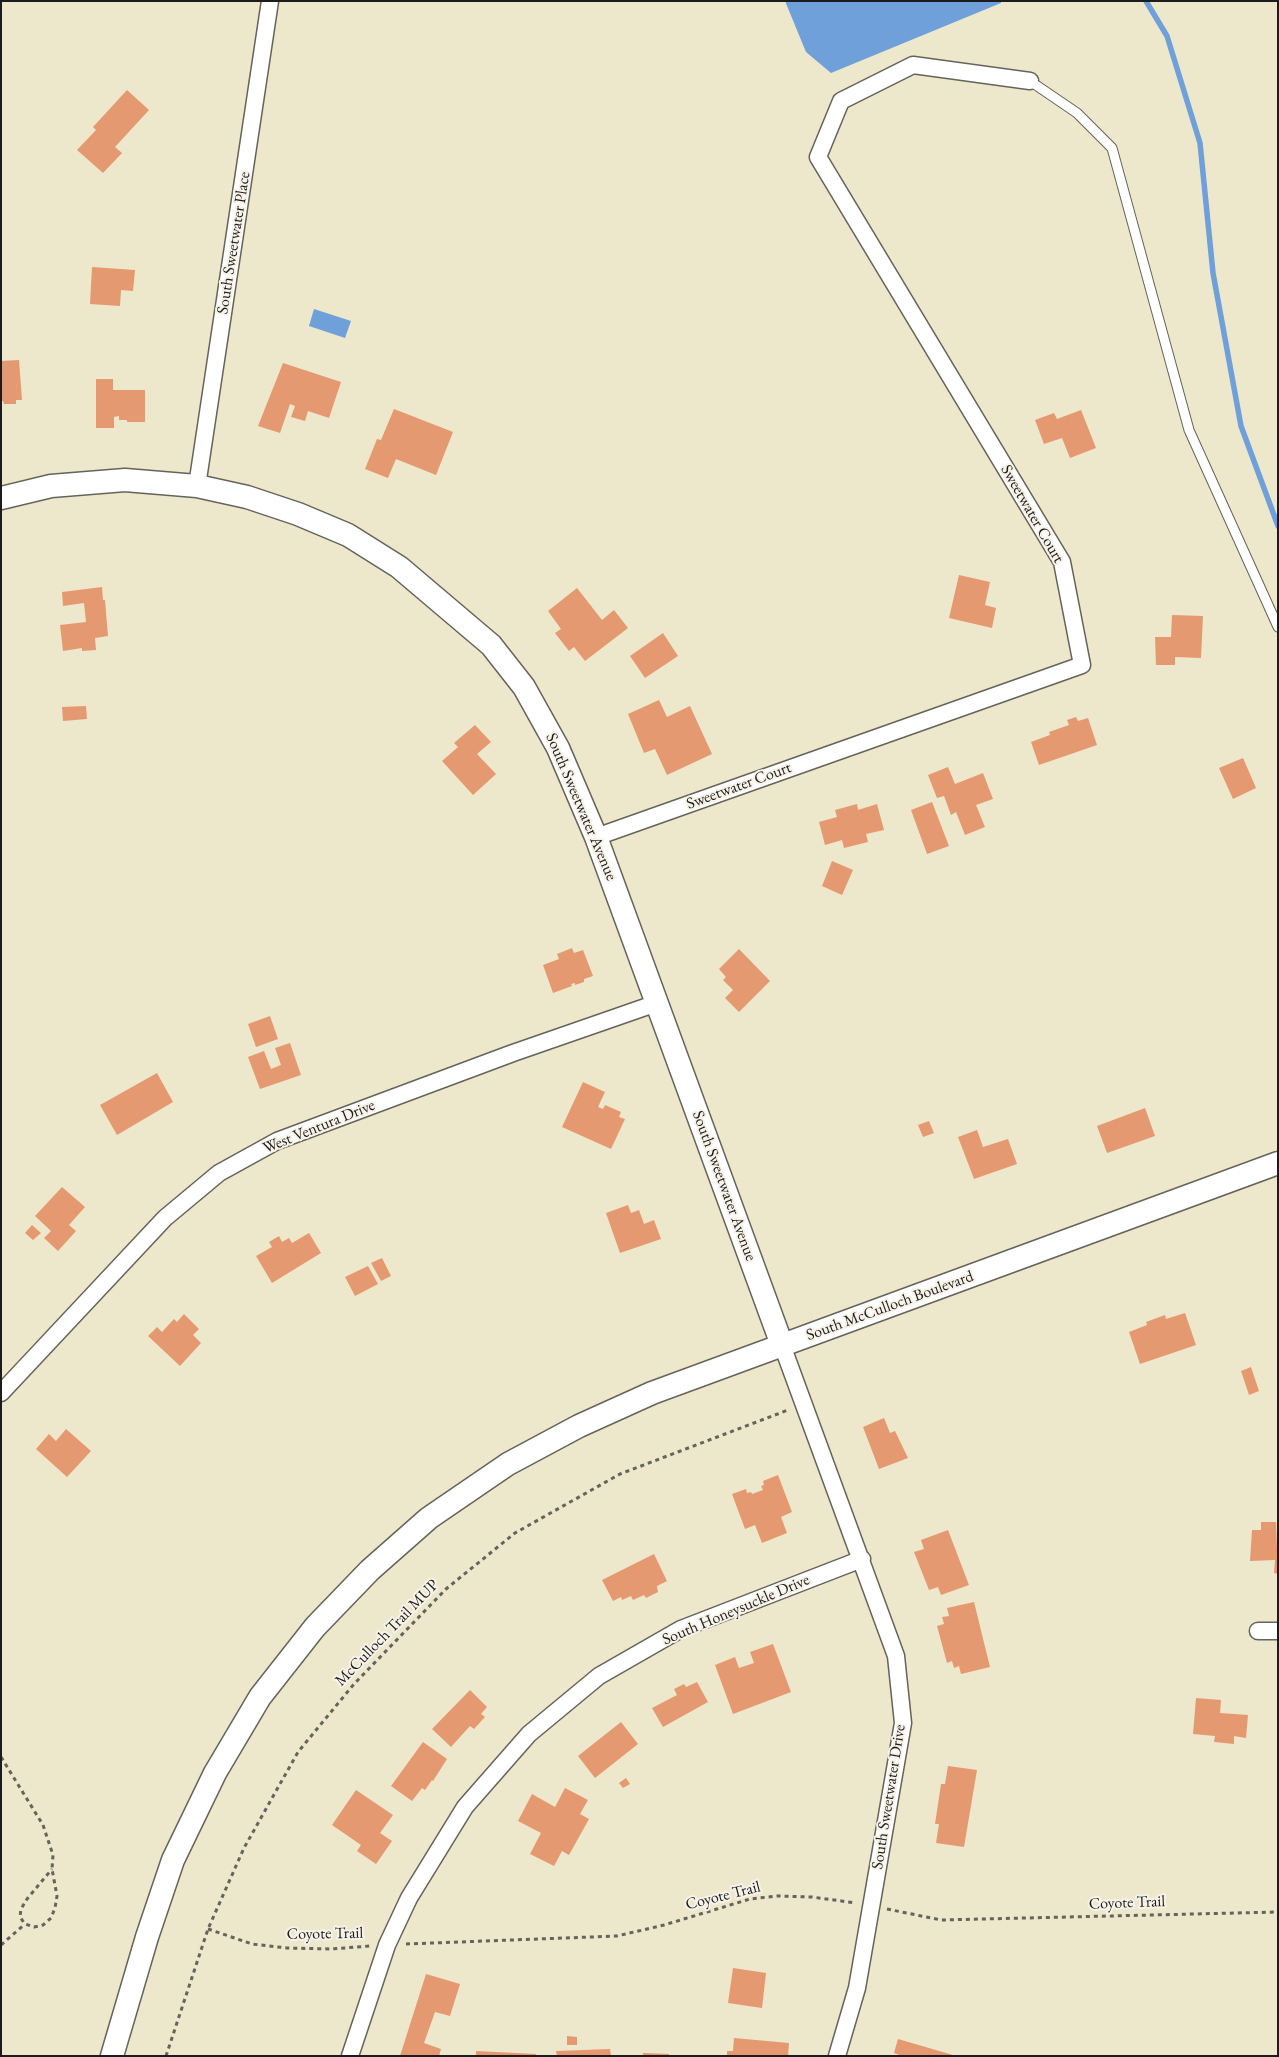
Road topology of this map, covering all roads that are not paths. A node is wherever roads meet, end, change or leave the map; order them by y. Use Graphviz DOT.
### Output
graph roads {
  1 [pos="270,1"];
  2 [pos="1030,81"];
  3 [pos="198,486"];
  4 [pos="1,498"];
  5 [pos="1278,627"];
  6 [pos="596,837"];
  7 [pos="657,1003"];
  8 [pos="1278,1163"];
  9 [pos="782,1345"];
  10 [pos="1,1393"];
  11 [pos="862,1559"];
  12 [pos="1258,1631"];
  13 [pos="1278,1631"];
  14 [pos="112,2056"];
  15 [pos="350,2056"];
  16 [pos="837,2056"];
  1 -- 3 [label="street, South Sweetwater Place"];
  2 -- 5 [label="lane"];
  2 -- 6 [label="street, Sweetwater Court"];
  3 -- 4 [label="main road, South Sweetwater Avenue"];
  3 -- 6 [label="main road, South Sweetwater Avenue"];
  6 -- 7 [label="main road, South Sweetwater Avenue"];
  7 -- 9 [label="main road, South Sweetwater Avenue"];
  7 -- 10 [label="street, West Ventura Drive"];
  8 -- 9 [label="main road, South McCulloch Boulevard"];
  9 -- 11 [label="street, South Sweetwater Drive"];
  9 -- 14 [label="main road, South McCulloch Boulevard"];
  11 -- 15 [label="street, South Honeysuckle Drive"];
  11 -- 16 [label="street, South Sweetwater Drive"];
  12 -- 13 [label="street"];
}
